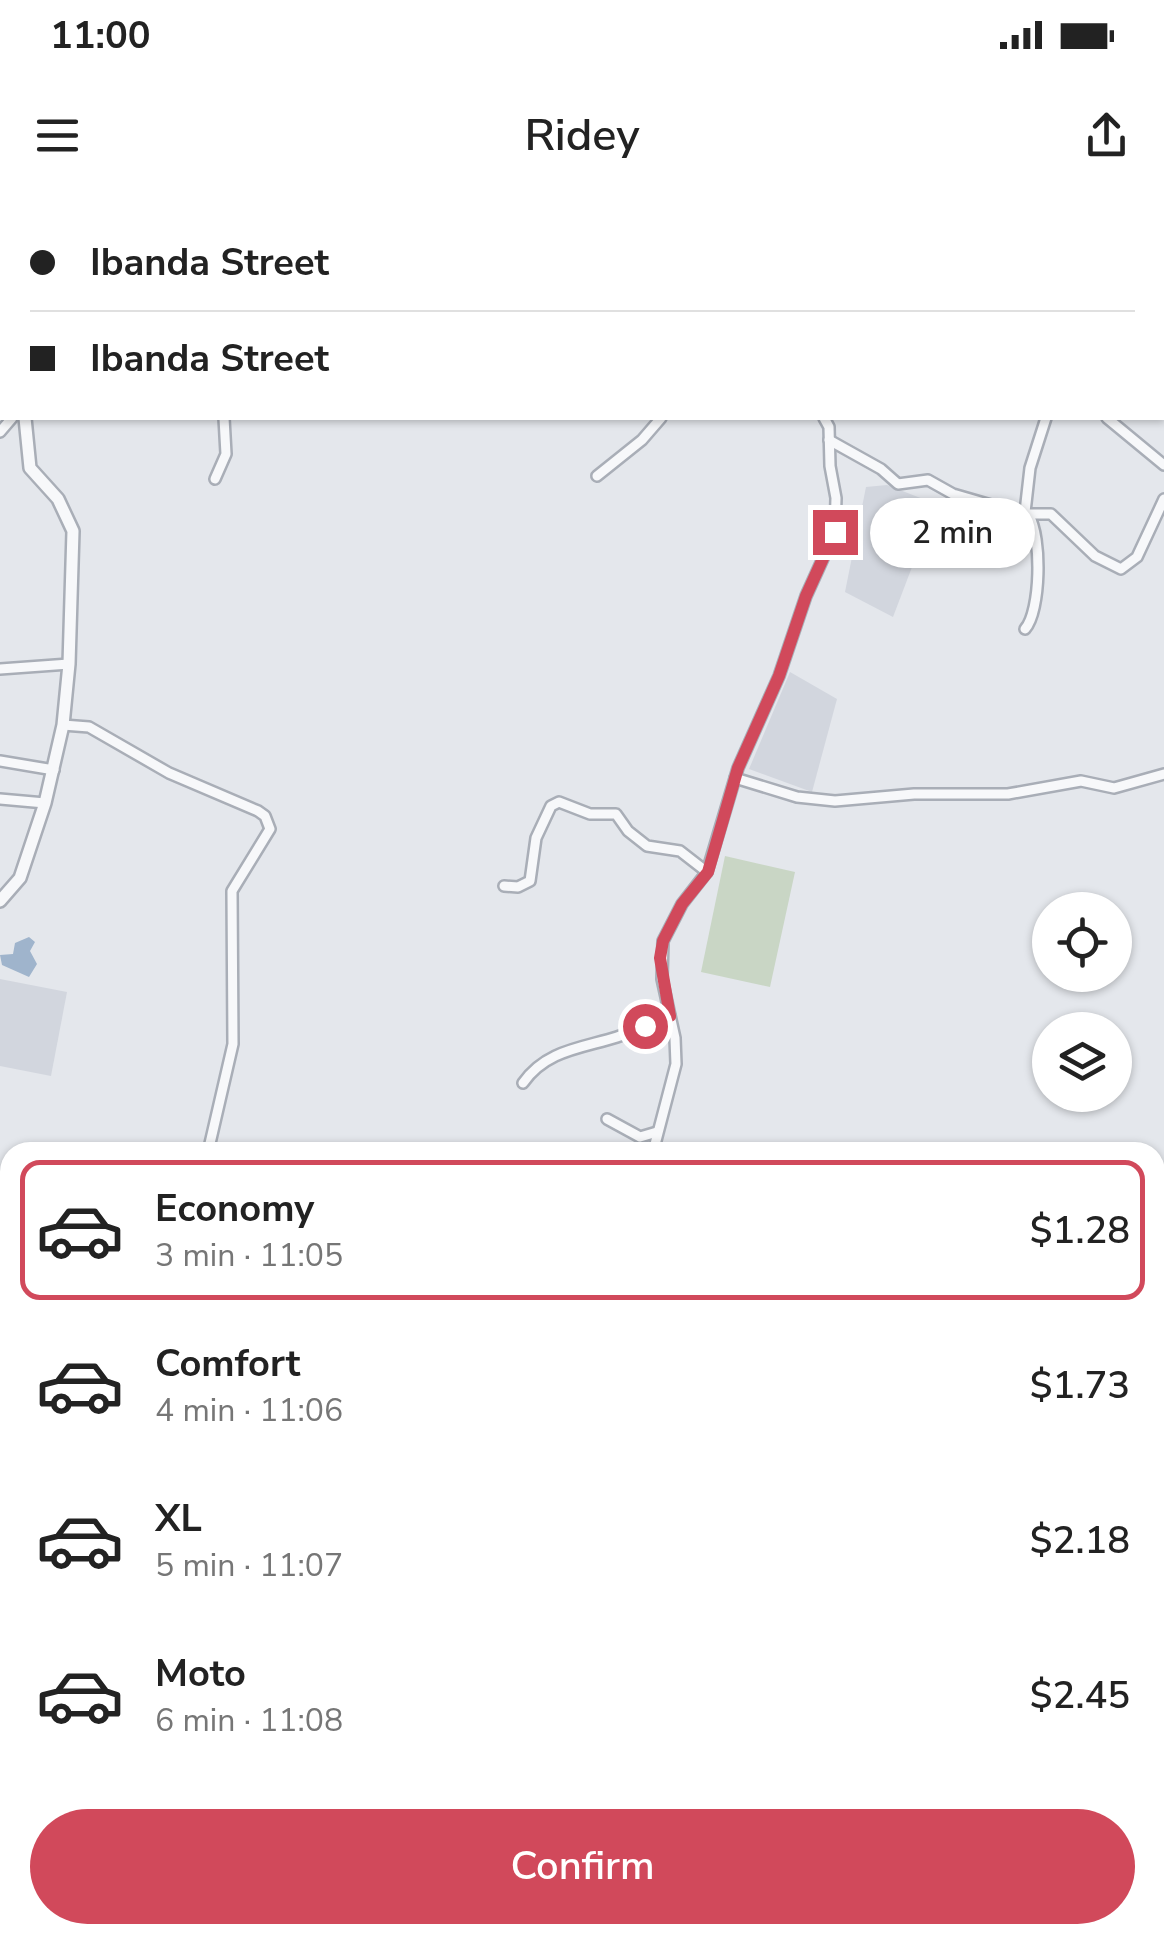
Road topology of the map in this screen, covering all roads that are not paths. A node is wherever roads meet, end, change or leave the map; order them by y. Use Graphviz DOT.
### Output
graph roads {
  1 [pos="25,420"];
  2 [pos="224,420"];
  3 [pos="659,420"];
  4 [pos="1045,420"];
  5 [pos="1109,420"];
  6 [pos="829,421"];
  7 [pos="829,440"];
  8 [pos="1164,464"];
  9 [pos="598,476"];
  10 [pos="215,479"];
  11 [pos="1164,499"];
  12 [pos="1026,513"];
  13 [pos="1026,629"];
  14 [pos="69,664"];
  15 [pos="0,670"];
  16 [pos="63,725"];
  17 [pos="0,761"];
  18 [pos="54,770"];
  19 [pos="1164,774"];
  20 [pos="735,778"];
  21 [pos="0,799"];
  22 [pos="45,804"];
  23 [pos="708,872"];
  24 [pos="504,886"];
  25 [pos="0,901"];
  26 [pos="670,1016"];
  27 [pos="523,1083"];
  28 [pos="606,1119"];
  29 [pos="656,1132"];
  30 [pos="210,1142"];
  31 [pos="654,1142"];
  1 -- 14 [label="street"];
  2 -- 10 [label="street"];
  3 -- 9 [label="street"];
  4 -- 12 [label="street"];
  5 -- 8 [label="street"];
  6 -- 7 [label="street"];
  7 -- 12 [label="street"];
  7 -- 20 [label="street"];
  11 -- 12 [label="street"];
  12 -- 13 [label="street"];
  14 -- 15 [label="street"];
  14 -- 16 [label="street"];
  16 -- 18 [label="street"];
  16 -- 30 [label="street"];
  17 -- 18 [label="street"];
  18 -- 22 [label="street"];
  19 -- 20 [label="street"];
  20 -- 23 [label="street"];
  21 -- 22 [label="street"];
  22 -- 25 [label="street"];
  23 -- 24 [label="street"];
  23 -- 26 [label="street"];
  26 -- 27 [label="street"];
  26 -- 29 [label="street"];
  28 -- 29 [label="street"];
  29 -- 31 [label="street"];
}
